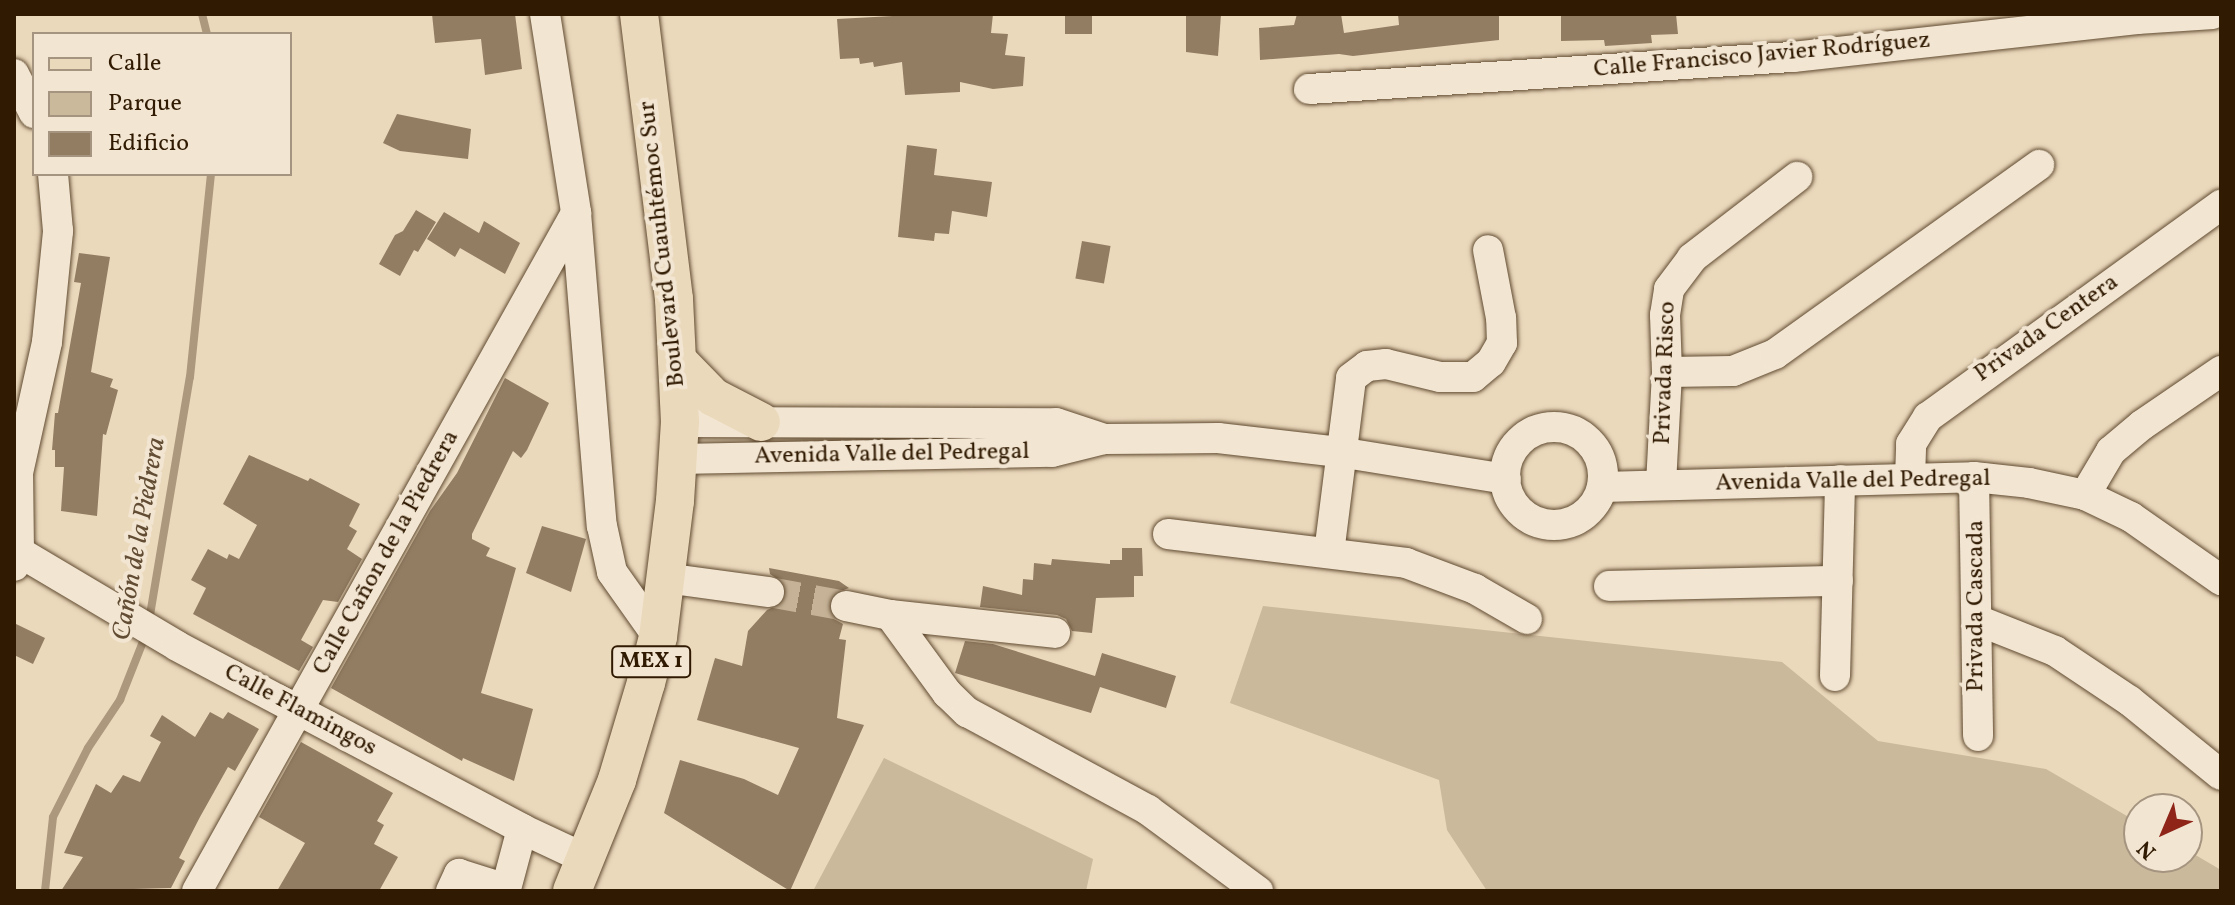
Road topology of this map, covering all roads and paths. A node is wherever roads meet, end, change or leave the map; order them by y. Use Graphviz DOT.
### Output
graph roads {
  1 [pos="545,14"];
  2 [pos="639,14"];
  3 [pos="2213,14"];
  4 [pos="14,74"];
  5 [pos="1309,89"];
  6 [pos="32,109"];
  7 [pos="2039,165"];
  8 [pos="53,176"];
  9 [pos="1797,177"];
  10 [pos="2221,205"];
  11 [pos="576,213"];
  12 [pos="1488,250"];
  13 [pos="677,360"];
  14 [pos="2221,371"];
  15 [pos="1667,372"];
  16 [pos="680,422"];
  17 [pos="761,422"];
  18 [pos="933,422"];
  19 [pos="1104,439"];
  20 [pos="1339,452"];
  21 [pos="935,454"];
  22 [pos="678,459"];
  23 [pos="16,471"];
  24 [pos="1974,477"];
  25 [pos="1910,478"];
  26 [pos="1506,479"];
  27 [pos="1840,480"];
  28 [pos="1661,484"];
  29 [pos="1602,487"];
  30 [pos="2085,495"];
  31 [pos="1168,534"];
  32 [pos="1329,553"];
  33 [pos="17,559"];
  34 [pos="665,578"];
  35 [pos="2221,580"];
  36 [pos="1838,581"];
  37 [pos="1609,586"];
  38 [pos="769,592"];
  39 [pos="846,606"];
  40 [pos="890,615"];
  41 [pos="1527,619"];
  42 [pos="1977,620"];
  43 [pos="1055,633"];
  44 [pos="658,637"];
  45 [pos="1835,676"];
  46 [pos="300,711"];
  47 [pos="1978,736"];
  48 [pos="2221,775"];
  49 [pos="522,829"];
  50 [pos="579,875"];
  51 [pos="506,890"];
  52 [pos="197,891"];
  53 [pos="451,891"];
  54 [pos="1258,891"];
  1 -- 11 [label="street"];
  2 -- 13 [label="main road, Boulevard Cuauhtémoc Sur / MEX 1"];
  3 -- 5 [label="street, Calle Francisco Javier Rodríguez"];
  4 -- 6 [label="street"];
  7 -- 15 [label="street"];
  8 -- 23 [label="street, Calle Flamingos"];
  9 -- 15 [label="street, Privada Risco"];
  10 -- 25 [label="street, Privada Centera"];
  11 -- 44 [label="street"];
  11 -- 46 [label="street, Calle Cañon de la Piedrera"];
  12 -- 20 [label="street"];
  13 -- 16 [label="main road, Boulevard Cuauhtémoc Sur / MEX 1"];
  13 -- 17 [label="main road"];
  14 -- 30 [label="street"];
  15 -- 28 [label="street, Privada Risco"];
  16 -- 17 [label="street, Avenida Valle del Pedregal"];
  16 -- 22 [label="main road, Boulevard Cuauhtémoc Sur / MEX 1"];
  17 -- 18 [label="street, Avenida Valle del Pedregal"];
  18 -- 19 [label="street, Avenida Valle del Pedregal"];
  18 -- 21 [label="street"];
  19 -- 20 [label="street, Avenida Valle del Pedregal"];
  19 -- 21 [label="street, Avenida Valle del Pedregal"];
  20 -- 26 [label="street, Avenida Valle del Pedregal"];
  20 -- 32 [label="street"];
  21 -- 22 [label="street, Avenida Valle del Pedregal"];
  22 -- 34 [label="main road, Boulevard Cuauhtémoc Sur / MEX 1"];
  23 -- 33 [label="street, Calle Flamingos"];
  24 -- 25 [label="street, Avenida Valle del Pedregal"];
  24 -- 30 [label="street, Avenida Valle del Pedregal"];
  24 -- 42 [label="street, Privada Cascada"];
  25 -- 27 [label="street, Avenida Valle del Pedregal"];
  26 -- 29 [label="street"];
  26 -- 29 [label="street"];
  27 -- 28 [label="street, Avenida Valle del Pedregal"];
  27 -- 36 [label="street"];
  28 -- 29 [label="street, Avenida Valle del Pedregal"];
  30 -- 35 [label="street, Avenida Valle del Pedregal"];
  31 -- 32 [label="street"];
  32 -- 41 [label="street"];
  33 -- 46 [label="street, Calle Flamingos"];
  34 -- 38 [label="street"];
  34 -- 44 [label="main road, Boulevard Cuauhtémoc Sur / MEX 1"];
  36 -- 37 [label="street"];
  36 -- 45 [label="street"];
  39 -- 40 [label="street"];
  40 -- 43 [label="street"];
  40 -- 54 [label="street"];
  42 -- 47 [label="street, Privada Cascada"];
  42 -- 48 [label="street"];
  44 -- 50 [label="main road, Boulevard Cuauhtémoc Sur / MEX 1"];
  46 -- 49 [label="street, Calle Flamingos"];
  46 -- 52 [label="street, Calle Cañon de la Piedrera"];
  49 -- 50 [label="street, Calle Flamingos"];
  49 -- 51 [label="street"];
  51 -- 53 [label="street"];
}
